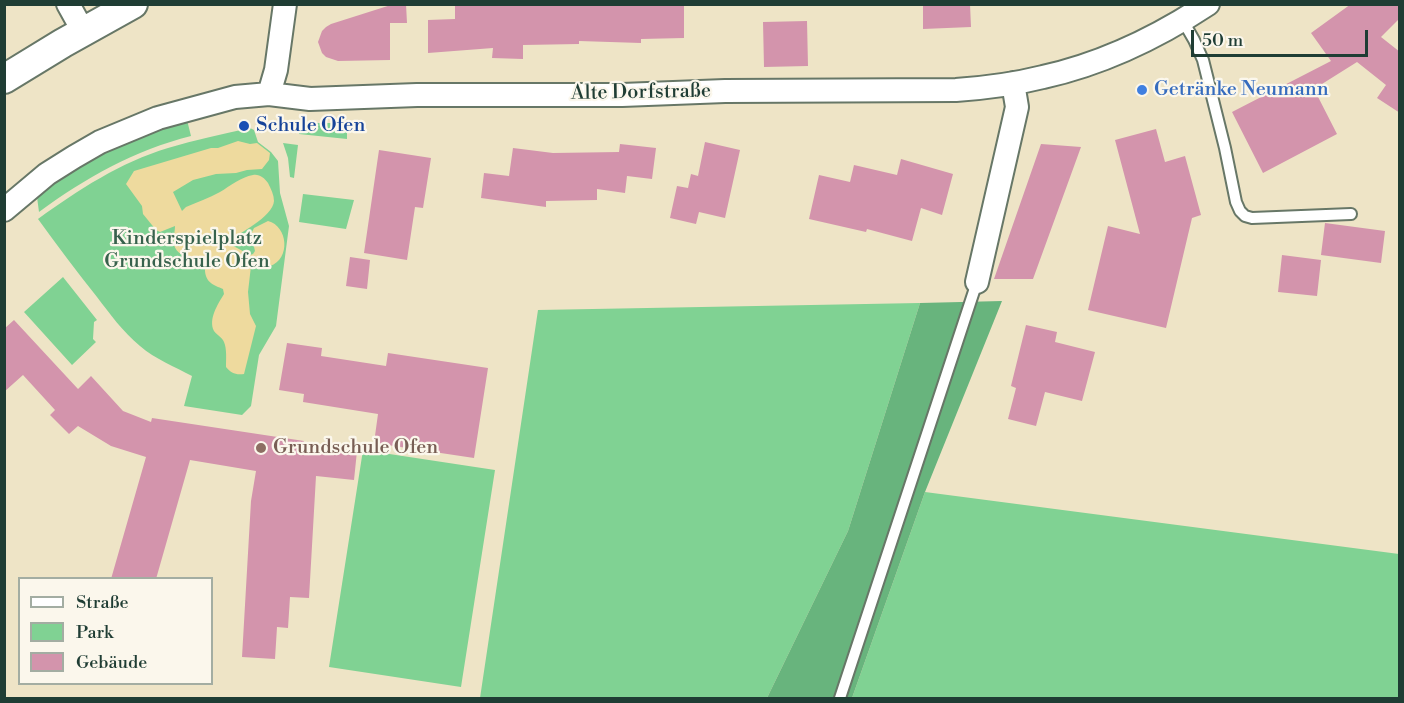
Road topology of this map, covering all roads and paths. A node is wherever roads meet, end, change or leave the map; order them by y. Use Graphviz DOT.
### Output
graph roads {
  1 [pos="68,4"];
  2 [pos="133,4"];
  3 [pos="285,4"];
  4 [pos="1208,4"];
  5 [pos="1183,21"];
  6 [pos="83,31"];
  7 [pos="4,79"];
  8 [pos="1013,83"];
  9 [pos="269,94"];
  10 [pos="4,210"];
  11 [pos="1351,214"];
  12 [pos="977,282"];
  13 [pos="840,699"];
  1 -- 6 [label="street"];
  2 -- 6 [label="street"];
  3 -- 9 [label="street"];
  4 -- 5 [label="street, Alte Dorfstraße"];
  5 -- 8 [label="street, Alte Dorfstraße"];
  5 -- 11 [label="lane"];
  6 -- 7 [label="street"];
  8 -- 9 [label="street, Alte Dorfstraße"];
  8 -- 12 [label="street"];
  9 -- 10 [label="street, Alte Dorfstraße"];
  12 -- 13 [label="lane"];
}
